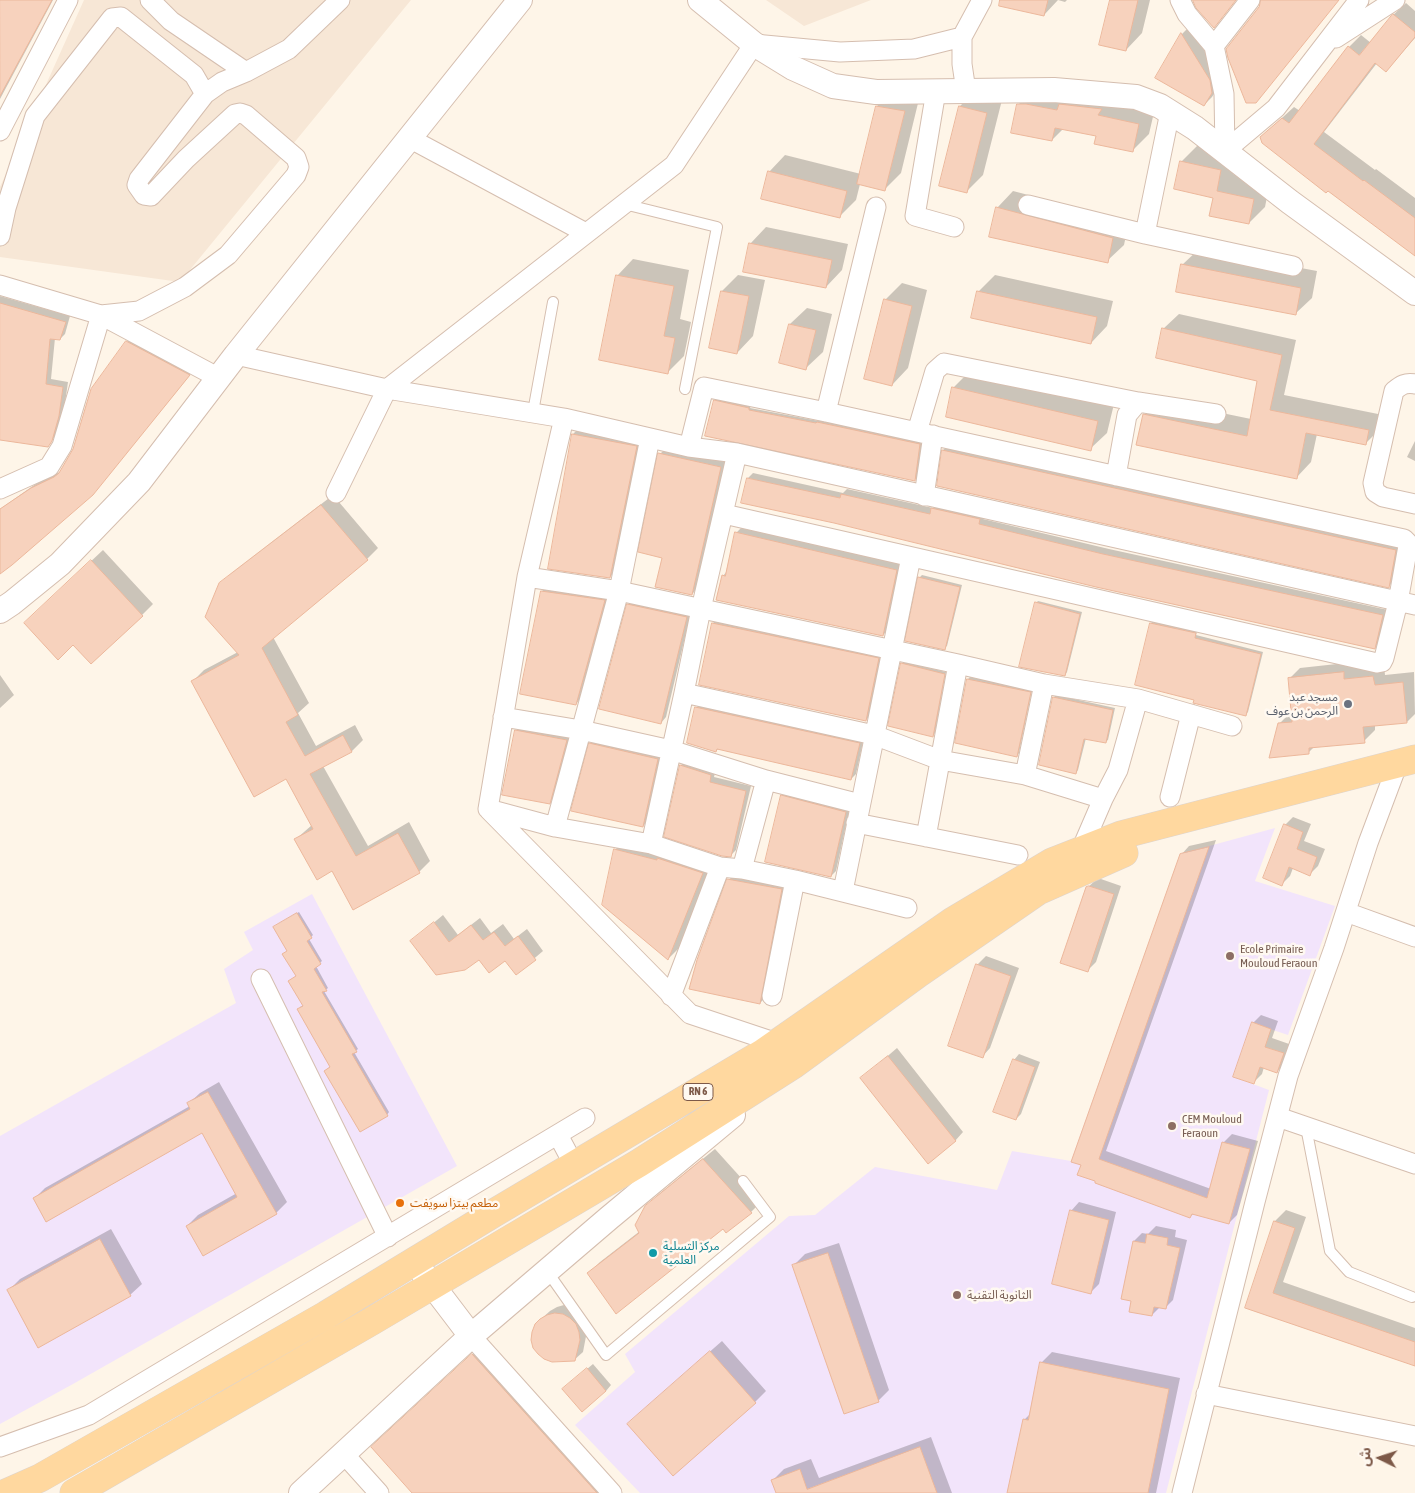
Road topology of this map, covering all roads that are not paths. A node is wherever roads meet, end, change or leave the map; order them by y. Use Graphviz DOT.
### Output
graph roads {
  1 [pos="68,0"];
  2 [pos="150,0"];
  3 [pos="340,0"];
  4 [pos="520,0"];
  5 [pos="700,0"];
  6 [pos="982,0"];
  7 [pos="1180,0"];
  8 [pos="1250,0"];
  9 [pos="1359,0"];
  10 [pos="1395,0"];
  11 [pos="962,37"];
  12 [pos="754,44"];
  13 [pos="1326,44"];
  14 [pos="1214,46"];
  15 [pos="246,72"];
  16 [pos="936,91"];
  17 [pos="966,91"];
  18 [pos="205,94"];
  19 [pos="1170,112"];
  20 [pos="0,131"];
  21 [pos="410,138"];
  22 [pos="1225,152"];
  23 [pos="624,204"];
  24 [pos="1028,205"];
  25 [pos="876,207"];
  26 [pos="954,227"];
  27 [pos="586,233"];
  28 [pos="1145,234"];
  29 [pos="0,236"];
  30 [pos="1293,266"];
  31 [pos="0,285"];
  32 [pos="1415,293"];
  33 [pos="553,302"];
  34 [pos="101,315"];
  35 [pos="236,356"];
  36 [pos="218,378"];
  37 [pos="1415,384"];
  38 [pos="387,389"];
  39 [pos="685,389"];
  40 [pos="1138,402"];
  41 [pos="533,412"];
  42 [pos="826,412"];
  43 [pos="1216,414"];
  44 [pos="564,418"];
  45 [pos="925,434"];
  46 [pos="650,438"];
  47 [pos="690,447"];
  48 [pos="737,453"];
  49 [pos="1116,476"];
  50 [pos="0,490"];
  51 [pos="336,492"];
  52 [pos="924,496"];
  53 [pos="1415,504"];
  54 [pos="724,514"];
  55 [pos="912,557"];
  56 [pos="527,577"];
  57 [pos="619,591"];
  58 [pos="1407,603"];
  59 [pos="701,609"];
  60 [pos="0,611"];
  61 [pos="892,650"];
  62 [pos="958,664"];
  63 [pos="1044,684"];
  64 [pos="684,693"];
  65 [pos="1138,699"];
  66 [pos="1191,714"];
  67 [pos="503,717"];
  68 [pos="1232,726"];
  69 [pos="581,730"];
  70 [pos="874,735"];
  71 [pos="671,750"];
  72 [pos="940,760"];
  73 [pos="1405,769"];
  74 [pos="1025,775"];
  75 [pos="766,780"];
  76 [pos="1170,797"];
  77 [pos="1103,799"];
  78 [pos="860,804"];
  79 [pos="488,809"];
  80 [pos="856,823"];
  81 [pos="556,827"];
  82 [pos="926,837"];
  83 [pos="651,844"];
  84 [pos="1081,850"];
  85 [pos="1018,855"];
  86 [pos="720,867"];
  87 [pos="742,869"];
  88 [pos="795,880"];
  89 [pos="843,891"];
  90 [pos="908,908"];
  91 [pos="1346,912"];
  92 [pos="1415,937"];
  93 [pos="261,979"];
  94 [pos="671,996"];
  95 [pos="772,996"];
  96 [pos="777,1043"];
  97 [pos="793,1065"];
  98 [pos="1278,1117"];
  99 [pos="586,1118"];
  100 [pos="1306,1127"];
  101 [pos="558,1135"];
  102 [pos="1415,1164"];
  103 [pos="574,1165"];
  104 [pos="743,1181"];
  105 [pos="388,1236"];
  106 [pos="414,1261"];
  107 [pos="547,1271"];
  108 [pos="433,1285"];
  109 [pos="1412,1297"];
  110 [pos="471,1336"];
  111 [pos="1206,1394"];
  112 [pos="1415,1436"];
  113 [pos="0,1447"];
  114 [pos="343,1453"];
  115 [pos="6,1493"];
  116 [pos="74,1493"];
  117 [pos="301,1493"];
  118 [pos="379,1493"];
  119 [pos="612,1493"];
  120 [pos="1182,1493"];
  1 -- 20 [label="street"];
  2 -- 15 [label="street"];
  3 -- 15 [label="street"];
  4 -- 21 [label="street"];
  5 -- 12 [label="street"];
  6 -- 11 [label="street"];
  7 -- 14 [label="street"];
  8 -- 14 [label="street"];
  9 -- 13 [label="street"];
  10 -- 13 [label="street"];
  11 -- 12 [label="street"];
  11 -- 17 [label="street"];
  12 -- 16 [label="street"];
  12 -- 23 [label="street"];
  13 -- 22 [label="street"];
  14 -- 22 [label="street"];
  15 -- 18 [label="street"];
  16 -- 17 [label="street"];
  16 -- 26 [label="street"];
  17 -- 19 [label="street"];
  18 -- 29 [label="street"];
  18 -- 34 [label="street"];
  19 -- 22 [label="street"];
  19 -- 28 [label="street"];
  21 -- 27 [label="street"];
  21 -- 35 [label="street"];
  22 -- 32 [label="street"];
  23 -- 27 [label="street"];
  23 -- 39 [label="lane"];
  24 -- 28 [label="street"];
  25 -- 42 [label="street"];
  27 -- 38 [label="street"];
  28 -- 30 [label="street"];
  31 -- 34 [label="street"];
  33 -- 41 [label="lane"];
  34 -- 36 [label="street"];
  34 -- 50 [label="street"];
  35 -- 36 [label="street"];
  35 -- 38 [label="street"];
  36 -- 60 [label="street"];
  37 -- 53 [label="street"];
  38 -- 41 [label="street"];
  38 -- 51 [label="street"];
  40 -- 43 [label="street"];
  40 -- 45 [label="street"];
  40 -- 49 [label="street"];
  41 -- 44 [label="street"];
  42 -- 45 [label="street"];
  42 -- 47 [label="street"];
  44 -- 46 [label="street"];
  44 -- 56 [label="street"];
  45 -- 49 [label="street"];
  45 -- 52 [label="street"];
  46 -- 47 [label="street"];
  46 -- 57 [label="street"];
  47 -- 48 [label="street"];
  48 -- 52 [label="street"];
  48 -- 54 [label="street"];
  49 -- 58 [label="street"];
  52 -- 58 [label="street"];
  54 -- 55 [label="street"];
  54 -- 59 [label="street"];
  55 -- 58 [label="street"];
  55 -- 61 [label="street"];
  56 -- 57 [label="street"];
  56 -- 67 [label="street"];
  57 -- 59 [label="street"];
  57 -- 69 [label="street"];
  59 -- 61 [label="street"];
  59 -- 64 [label="street"];
  61 -- 62 [label="street"];
  61 -- 70 [label="street"];
  62 -- 63 [label="street"];
  62 -- 72 [label="street"];
  63 -- 65 [label="street"];
  63 -- 74 [label="street"];
  64 -- 70 [label="street"];
  64 -- 71 [label="street"];
  65 -- 66 [label="street"];
  65 -- 77 [label="street"];
  66 -- 68 [label="street"];
  66 -- 76 [label="street"];
  67 -- 69 [label="street"];
  67 -- 79 [label="street"];
  69 -- 71 [label="street"];
  69 -- 81 [label="street"];
  70 -- 72 [label="street"];
  70 -- 78 [label="street"];
  71 -- 75 [label="street"];
  71 -- 83 [label="street"];
  72 -- 74 [label="street"];
  72 -- 82 [label="street"];
  73 -- 84 [label="main road, RN 6"];
  73 -- 91 [label="street"];
  73 -- 97 [label="main road, RN 6"];
  74 -- 77 [label="street"];
  75 -- 78 [label="street"];
  75 -- 87 [label="street"];
  77 -- 84 [label="street"];
  78 -- 80 [label="street"];
  79 -- 81 [label="street"];
  79 -- 94 [label="street"];
  80 -- 82 [label="street"];
  80 -- 89 [label="street"];
  81 -- 83 [label="street"];
  82 -- 85 [label="street"];
  83 -- 86 [label="street"];
  84 -- 96 [label="main road, RN 6"];
  86 -- 87 [label="street"];
  86 -- 94 [label="street"];
  87 -- 88 [label="street"];
  88 -- 89 [label="street"];
  88 -- 95 [label="street"];
  89 -- 90 [label="street"];
  91 -- 92 [label="street"];
  91 -- 98 [label="street"];
  93 -- 105 [label="street"];
  94 -- 96 [label="street"];
  96 -- 97 [label="street"];
  96 -- 103 [label="main road, RN 6"];
  97 -- 107 [label="street"];
  97 -- 108 [label="main road, RN 6"];
  98 -- 100 [label="street"];
  98 -- 111 [label="street"];
  99 -- 101 [label="street"];
  100 -- 102 [label="street"];
  100 -- 109 [label="lane"];
  101 -- 103 [label="street"];
  101 -- 105 [label="street"];
  103 -- 106 [label="main road, RN 6"];
  104 -- 107 [label="lane"];
  105 -- 113 [label="street"];
  106 -- 108 [label="street"];
  106 -- 115 [label="main road, RN 6"];
  107 -- 110 [label="street"];
  108 -- 110 [label="street"];
  108 -- 116 [label="main road, RN 6"];
  110 -- 114 [label="street"];
  110 -- 119 [label="street"];
  111 -- 112 [label="street"];
  111 -- 120 [label="street"];
  114 -- 117 [label="street"];
  114 -- 118 [label="street"];
}
